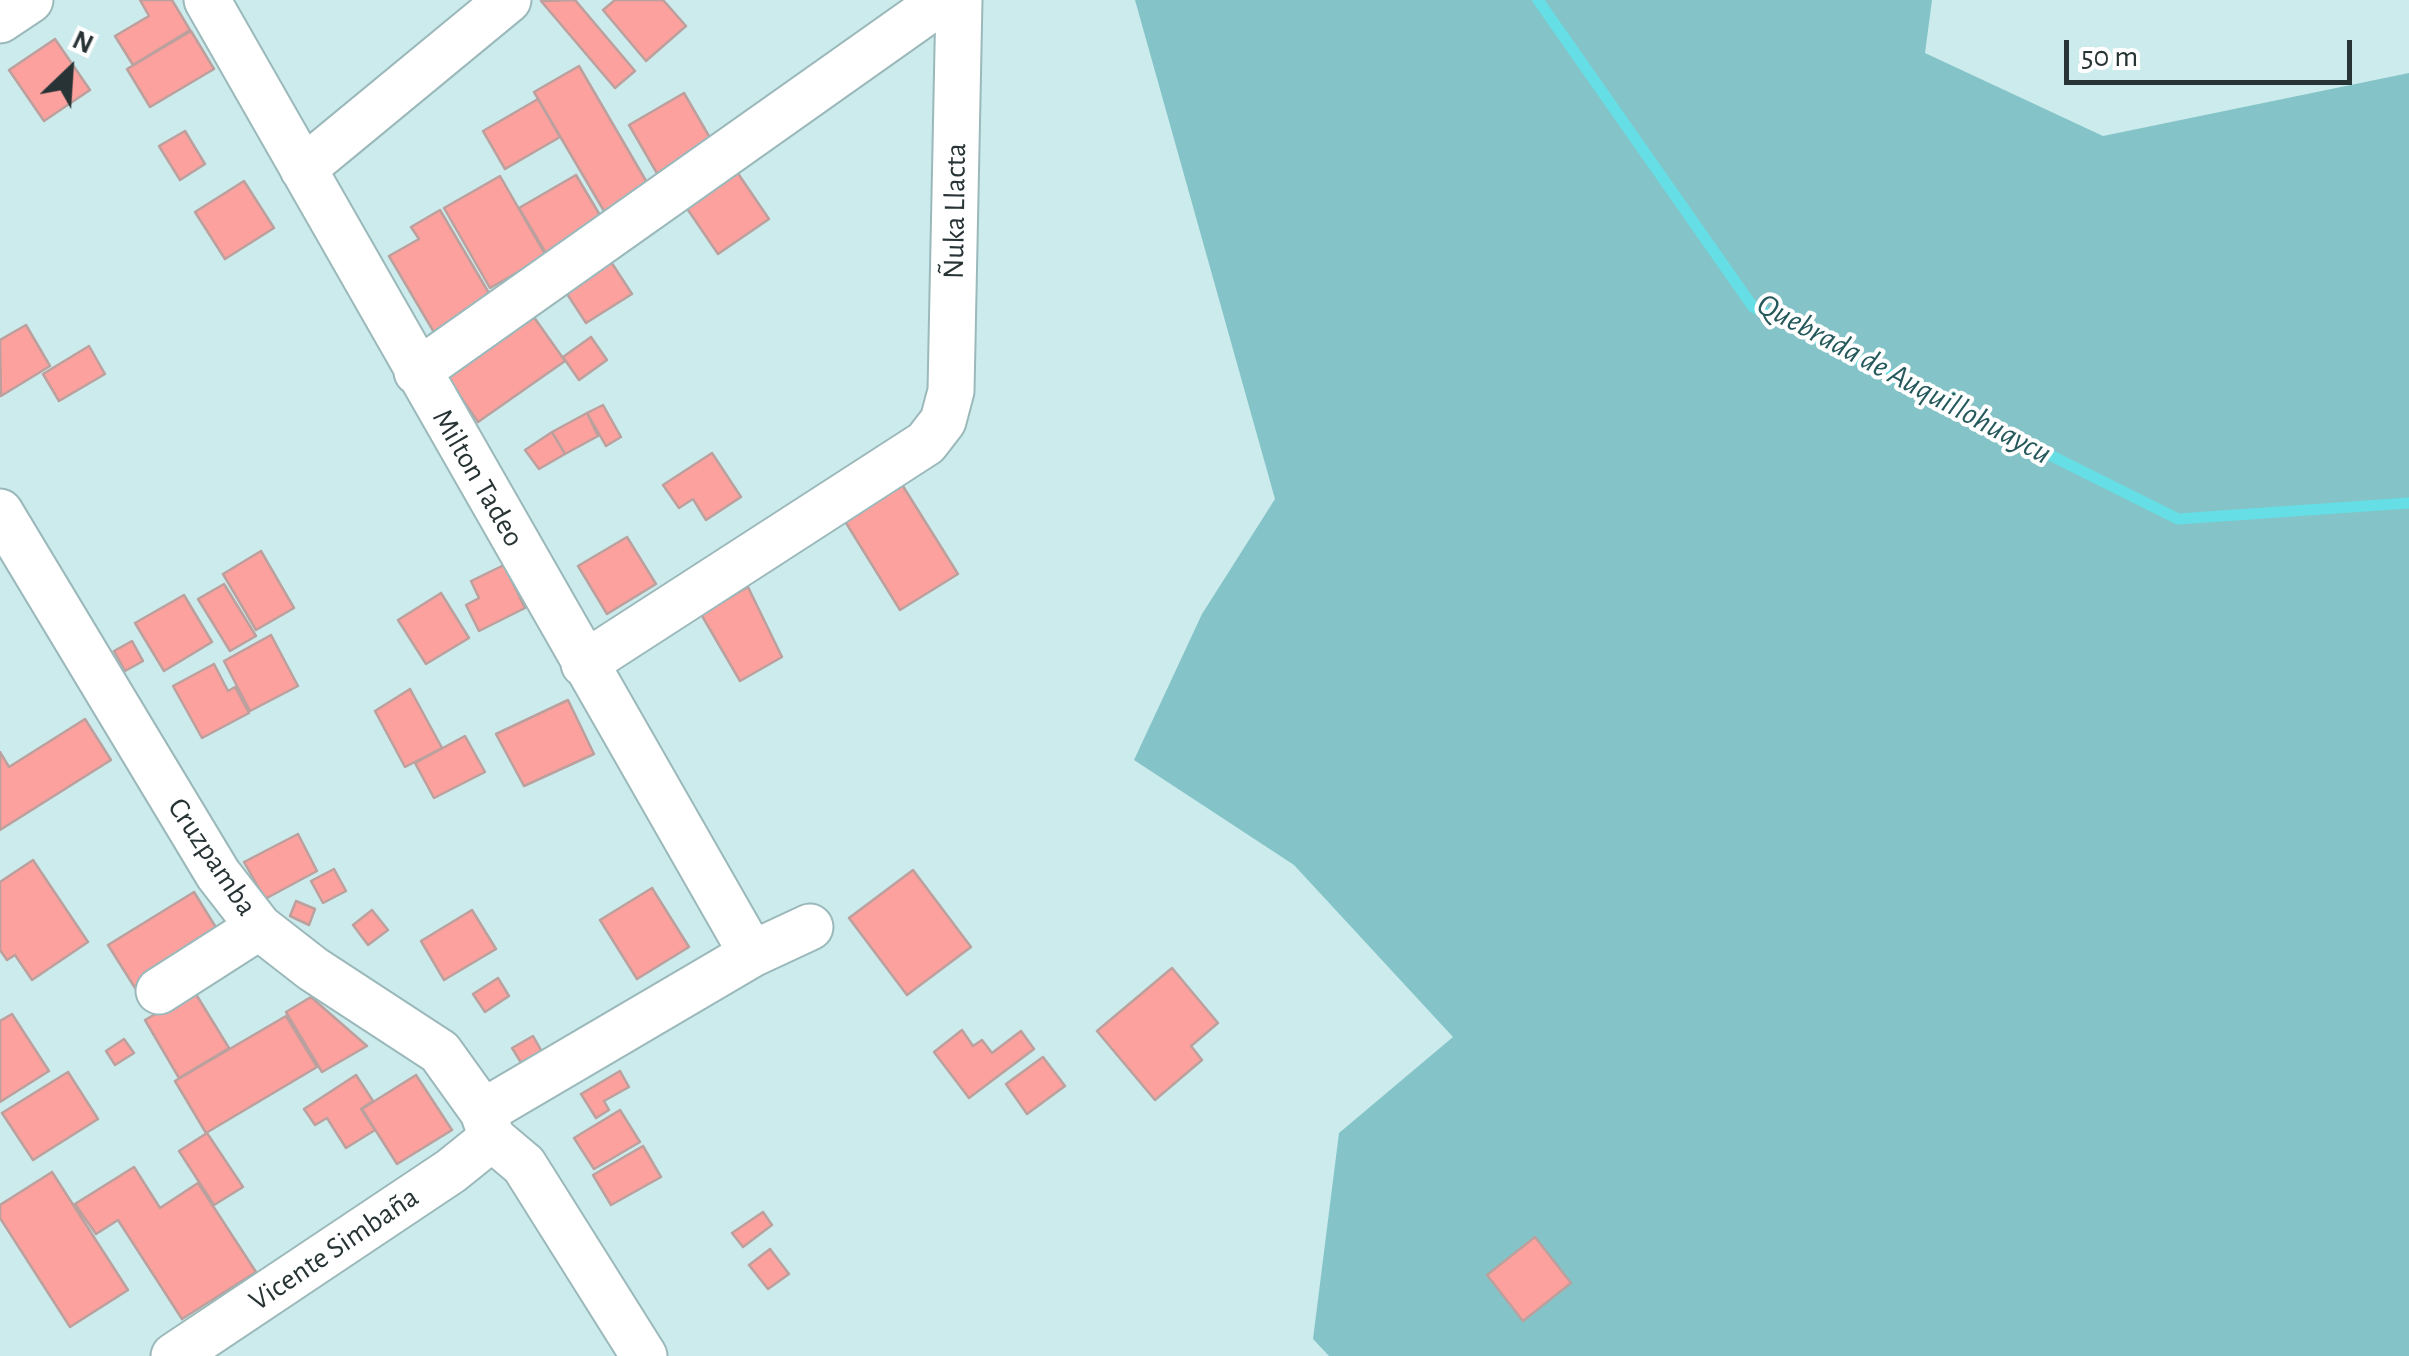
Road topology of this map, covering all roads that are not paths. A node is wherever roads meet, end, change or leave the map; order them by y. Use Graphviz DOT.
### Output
graph roads {
  1 [pos="30,0"];
  2 [pos="208,0"];
  3 [pos="508,0"];
  4 [pos="942,0"];
  5 [pos="959,0"];
  6 [pos="0,20"];
  7 [pos="303,169"];
  8 [pos="418,372"];
  9 [pos="0,512"];
  10 [pos="584,664"];
  11 [pos="259,927"];
  12 [pos="810,928"];
  13 [pos="752,954"];
  14 [pos="159,990"];
  15 [pos="488,1125"];
  16 [pos="174,1356"];
  17 [pos="644,1356"];
  1 -- 6 [label="street"];
  2 -- 7 [label="street, Milton Tadeo"];
  3 -- 7 [label="street"];
  4 -- 8 [label="street"];
  5 -- 10 [label="street, Ñuka Llacta"];
  7 -- 8 [label="street, Milton Tadeo"];
  8 -- 10 [label="street, Milton Tadeo"];
  9 -- 11 [label="street, Cruzpamba"];
  10 -- 13 [label="street, Milton Tadeo"];
  11 -- 14 [label="street"];
  11 -- 15 [label="street, Cruzpamba"];
  12 -- 13 [label="street, Vicente Simbaña"];
  13 -- 15 [label="street, Vicente Simbaña"];
  15 -- 16 [label="street, Vicente Simbaña"];
  15 -- 17 [label="street, Cruzpamba"];
}
